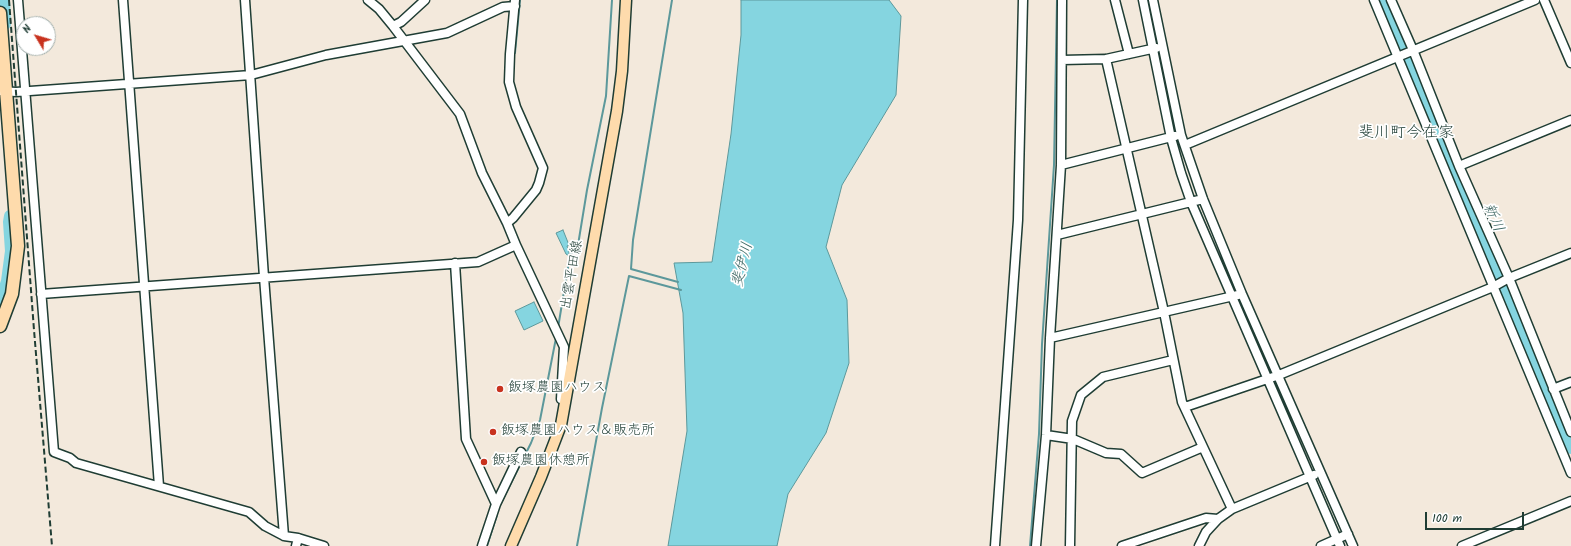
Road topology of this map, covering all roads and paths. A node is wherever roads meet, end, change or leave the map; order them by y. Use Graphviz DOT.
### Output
graph roads {
  1 [pos="18,0"];
  2 [pos="123,0"];
  3 [pos="245,0"];
  4 [pos="368,0"];
  5 [pos="425,0"];
  6 [pos="626,0"];
  7 [pos="1023,0"];
  8 [pos="1062,0"];
  9 [pos="1115,0"];
  10 [pos="1143,0"];
  11 [pos="1153,0"];
  12 [pos="1374,0"];
  13 [pos="1391,0"];
  14 [pos="1535,0"];
  15 [pos="1544,0"];
  16 [pos="515,3"];
  17 [pos="0,13"];
  18 [pos="393,26"];
  19 [pos="404,41"];
  20 [pos="1163,47"];
  21 [pos="1152,49"];
  22 [pos="1413,50"];
  23 [pos="1129,54"];
  24 [pos="1400,56"];
  25 [pos="1106,59"];
  26 [pos="1062,60"];
  27 [pos="1571,63"];
  28 [pos="251,75"];
  29 [pos="129,84"];
  30 [pos="26,90"];
  31 [pos="3,91"];
  32 [pos="1571,120"];
  33 [pos="1181,135"];
  34 [pos="1171,138"];
  35 [pos="1185,145"];
  36 [pos="1126,148"];
  37 [pos="1061,165"];
  38 [pos="1459,166"];
  39 [pos="1203,199"];
  40 [pos="1191,202"];
  41 [pos="1141,214"];
  42 [pos="507,223"];
  43 [pos="1057,235"];
  44 [pos="516,245"];
  45 [pos="1571,253"];
  46 [pos="455,263"];
  47 [pos="264,277"];
  48 [pos="1509,278"];
  49 [pos="1495,285"];
  50 [pos="145,286"];
  51 [pos="41,294"];
  52 [pos="1242,294"];
  53 [pos="1232,296"];
  54 [pos="1164,312"];
  55 [pos="0,326"];
  56 [pos="1050,338"];
  57 [pos="1173,360"];
  58 [pos="1279,375"];
  59 [pos="1268,379"];
  60 [pos="1571,382"];
  61 [pos="1553,389"];
  62 [pos="1185,406"];
  63 [pos="561,425"];
  64 [pos="1571,432"];
  65 [pos="1046,435"];
  66 [pos="1073,439"];
  67 [pos="1203,447"];
  68 [pos="521,452"];
  69 [pos="1320,473"];
  70 [pos="1571,473"];
  71 [pos="1310,477"];
  72 [pos="158,486"];
  73 [pos="1571,501"];
  74 [pos="496,504"];
  75 [pos="1232,509"];
  76 [pos="1218,519"];
  77 [pos="1348,534"];
  78 [pos="284,536"];
  79 [pos="297,542"];
  80 [pos="1339,542"];
  81 [pos="324,546"];
  82 [pos="482,546"];
  83 [pos="511,546"];
  84 [pos="995,546"];
  85 [pos="1036,546"];
  86 [pos="1070,546"];
  87 [pos="1122,546"];
  88 [pos="1199,546"];
  89 [pos="1321,546"];
  90 [pos="1353,546"];
  91 [pos="1462,546"];
  1 -- 30 [label="street"];
  2 -- 29 [label="street"];
  3 -- 28 [label="street"];
  4 -- 18 [label="street"];
  5 -- 18 [label="street"];
  6 -- 63 [label="main road, 出雲平田線"];
  7 -- 84 [label="street"];
  8 -- 26 [label="street"];
  9 -- 23 [label="street"];
  10 -- 21 [label="street"];
  11 -- 20 [label="street"];
  12 -- 24 [label="street"];
  13 -- 22 [label="street"];
  14 -- 22 [label="street"];
  15 -- 27 [label="street"];
  16 -- 19 [label="street"];
  16 -- 42 [label="street"];
  17 -- 31 [label="highway"];
  18 -- 19 [label="street"];
  19 -- 28 [label="street"];
  19 -- 42 [label="street"];
  20 -- 21 [label="street"];
  20 -- 33 [label="street"];
  21 -- 23 [label="street"];
  21 -- 34 [label="street"];
  22 -- 24 [label="street"];
  22 -- 38 [label="street"];
  23 -- 25 [label="street"];
  24 -- 35 [label="street"];
  24 -- 49 [label="street"];
  25 -- 26 [label="street"];
  25 -- 36 [label="street"];
  26 -- 37 [label="street"];
  28 -- 29 [label="street"];
  28 -- 47 [label="street"];
  29 -- 30 [label="street"];
  29 -- 50 [label="street"];
  30 -- 31 [label="street"];
  30 -- 51 [label="street"];
  31 -- 55 [label="highway"];
  32 -- 38 [label="street"];
  33 -- 34 [label="street"];
  33 -- 35 [label="street"];
  34 -- 36 [label="street"];
  34 -- 40 [label="street"];
  35 -- 39 [label="street"];
  36 -- 37 [label="street"];
  36 -- 41 [label="street"];
  37 -- 43 [label="street"];
  38 -- 48 [label="street"];
  39 -- 40 [label="street"];
  39 -- 52 [label="street"];
  40 -- 41 [label="street"];
  40 -- 53 [label="street"];
  41 -- 43 [label="street"];
  41 -- 54 [label="street"];
  42 -- 44 [label="street"];
  43 -- 56 [label="street"];
  44 -- 46 [label="street"];
  44 -- 63 [label="street"];
  45 -- 48 [label="street"];
  46 -- 47 [label="street"];
  46 -- 74 [label="street"];
  47 -- 50 [label="street"];
  47 -- 78 [label="street"];
  48 -- 49 [label="street"];
  48 -- 61 [label="street"];
  49 -- 58 [label="street"];
  49 -- 70 [label="street"];
  50 -- 51 [label="street"];
  50 -- 72 [label="street"];
  51 -- 72 [label="street"];
  52 -- 53 [label="street"];
  52 -- 58 [label="street"];
  53 -- 54 [label="street"];
  53 -- 59 [label="street"];
  54 -- 56 [label="street"];
  54 -- 57 [label="street"];
  56 -- 65 [label="street"];
  57 -- 62 [label="street"];
  57 -- 66 [label="street"];
  58 -- 59 [label="street"];
  58 -- 69 [label="street"];
  59 -- 62 [label="street"];
  59 -- 71 [label="street"];
  60 -- 61 [label="street"];
  61 -- 64 [label="street"];
  62 -- 67 [label="street"];
  63 -- 83 [label="main road, 出雲平田線"];
  65 -- 66 [label="street"];
  65 -- 85 [label="street"];
  66 -- 67 [label="street"];
  66 -- 86 [label="street"];
  67 -- 75 [label="street"];
  68 -- 74 [label="street"];
  69 -- 71 [label="street"];
  69 -- 77 [label="street"];
  71 -- 75 [label="street"];
  71 -- 80 [label="street"];
  72 -- 78 [label="street"];
  73 -- 91 [label="street"];
  74 -- 82 [label="street"];
  75 -- 76 [label="street"];
  76 -- 87 [label="street"];
  76 -- 88 [label="street"];
  77 -- 80 [label="street"];
  77 -- 90 [label="street"];
  78 -- 79 [label="street"];
  79 -- 81 [label="street"];
  80 -- 89 [label="street"];
}
